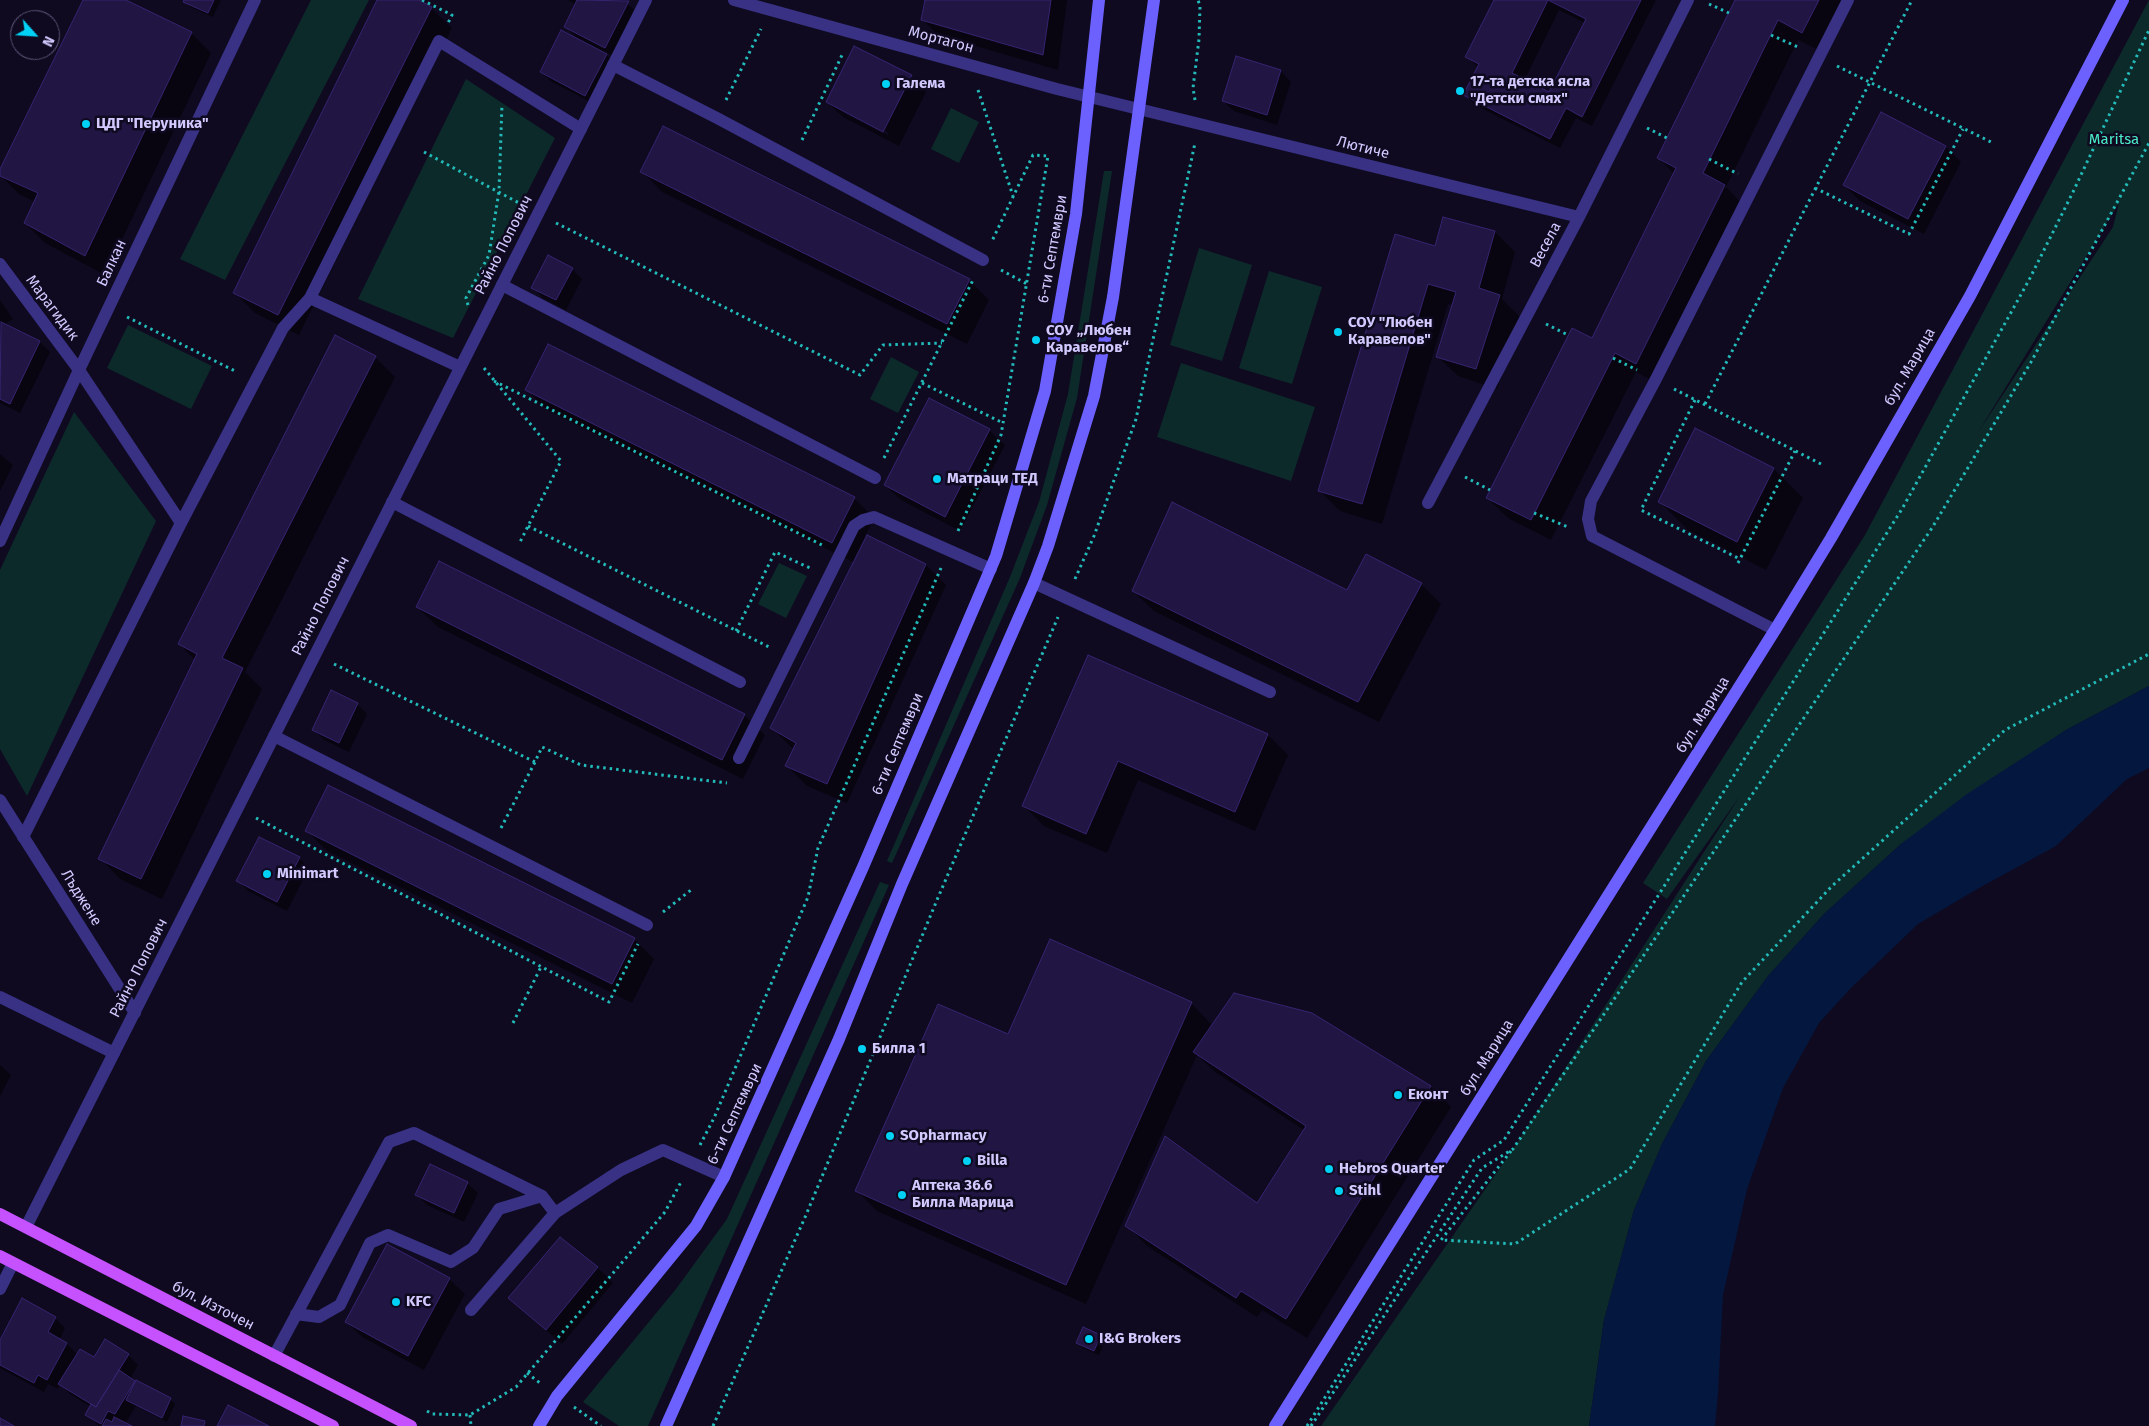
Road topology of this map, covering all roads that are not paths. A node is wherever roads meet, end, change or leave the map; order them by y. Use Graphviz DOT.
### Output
graph roads {
  1 [pos="255,0"];
  2 [pos="646,0"];
  3 [pos="734,0"];
  4 [pos="1099,0"];
  5 [pos="1154,0"];
  6 [pos="1688,0"];
  7 [pos="1848,0"];
  8 [pos="2123,0"];
  9 [pos="613,65"];
  10 [pos="1090,97"];
  11 [pos="1139,108"];
  12 [pos="580,129"];
  13 [pos="1579,217"];
  14 [pos="983,260"];
  15 [pos="0,264"];
  16 [pos="502,286"];
  17 [pos="310,298"];
  18 [pos="460,367"];
  19 [pos="79,370"];
  20 [pos="875,478"];
  21 [pos="392,502"];
  22 [pos="1428,503"];
  23 [pos="181,523"];
  24 [pos="0,541"];
  25 [pos="991,568"];
  26 [pos="1034,582"];
  27 [pos="1775,630"];
  28 [pos="740,682"];
  29 [pos="1270,692"];
  30 [pos="274,736"];
  31 [pos="740,758"];
  32 [pos="0,800"];
  33 [pos="24,837"];
  34 [pos="647,925"];
  35 [pos="0,997"];
  36 [pos="134,1012"];
  37 [pos="114,1053"];
  38 [pos="724,1177"];
  39 [pos="542,1196"];
  40 [pos="555,1213"];
  41 [pos="0,1214"];
  42 [pos="26,1227"];
  43 [pos="0,1256"];
  44 [pos="14,1263"];
  45 [pos="0,1289"];
  46 [pos="471,1310"];
  47 [pos="296,1314"];
  48 [pos="274,1356"];
  49 [pos="333,1426"];
  50 [pos="411,1426"];
  51 [pos="539,1426"];
  52 [pos="666,1426"];
  53 [pos="1275,1426"];
  1 -- 19 [label="street, Балкан"];
  2 -- 9 [label="street, Райно Попович"];
  3 -- 10 [label="street, Мортагон"];
  4 -- 10 [label="main road, 6-ти Септември"];
  5 -- 11 [label="main road"];
  6 -- 13 [label="street, Весела"];
  7 -- 27 [label="street"];
  8 -- 27 [label="main road, бул. Марица"];
  9 -- 12 [label="street, Райно Попович"];
  9 -- 14 [label="street"];
  10 -- 11 [label="street, Мортагон"];
  10 -- 25 [label="main road, 6-ти Септември"];
  11 -- 13 [label="street, Лютиче"];
  11 -- 26 [label="main road"];
  12 -- 16 [label="street, Райно Попович"];
  12 -- 17 [label="street"];
  13 -- 22 [label="street, Весела"];
  15 -- 19 [label="street, Марагидик"];
  16 -- 18 [label="street, Райно Попович"];
  16 -- 20 [label="street"];
  17 -- 18 [label="street"];
  17 -- 23 [label="street"];
  18 -- 21 [label="street, Райно Попович"];
  19 -- 23 [label="street, Марагидик"];
  19 -- 24 [label="street, Балкан"];
  21 -- 28 [label="street"];
  21 -- 30 [label="street, Райно Попович"];
  23 -- 33 [label="street"];
  25 -- 31 [label="street"];
  25 -- 38 [label="main road, 6-ти Септември"];
  26 -- 29 [label="street"];
  26 -- 52 [label="main road"];
  27 -- 53 [label="main road, бул. Марица"];
  30 -- 34 [label="street"];
  30 -- 36 [label="street, Райно Попович"];
  32 -- 33 [label="street, Лъджене"];
  33 -- 36 [label="street, Лъджене"];
  35 -- 37 [label="street"];
  36 -- 37 [label="street, Райно Попович"];
  37 -- 42 [label="street, Райно Попович"];
  38 -- 40 [label="street"];
  38 -- 51 [label="main road, 6-ти Септември"];
  39 -- 40 [label="street"];
  39 -- 47 [label="street"];
  39 -- 47 [label="street"];
  40 -- 46 [label="street"];
  41 -- 42 [label="main road, бул. Източен"];
  42 -- 48 [label="main road, бул. Източен"];
  43 -- 44 [label="main road"];
  44 -- 45 [label="street"];
  44 -- 49 [label="main road"];
  47 -- 48 [label="street"];
  48 -- 50 [label="main road, бул. Източен"];
}
